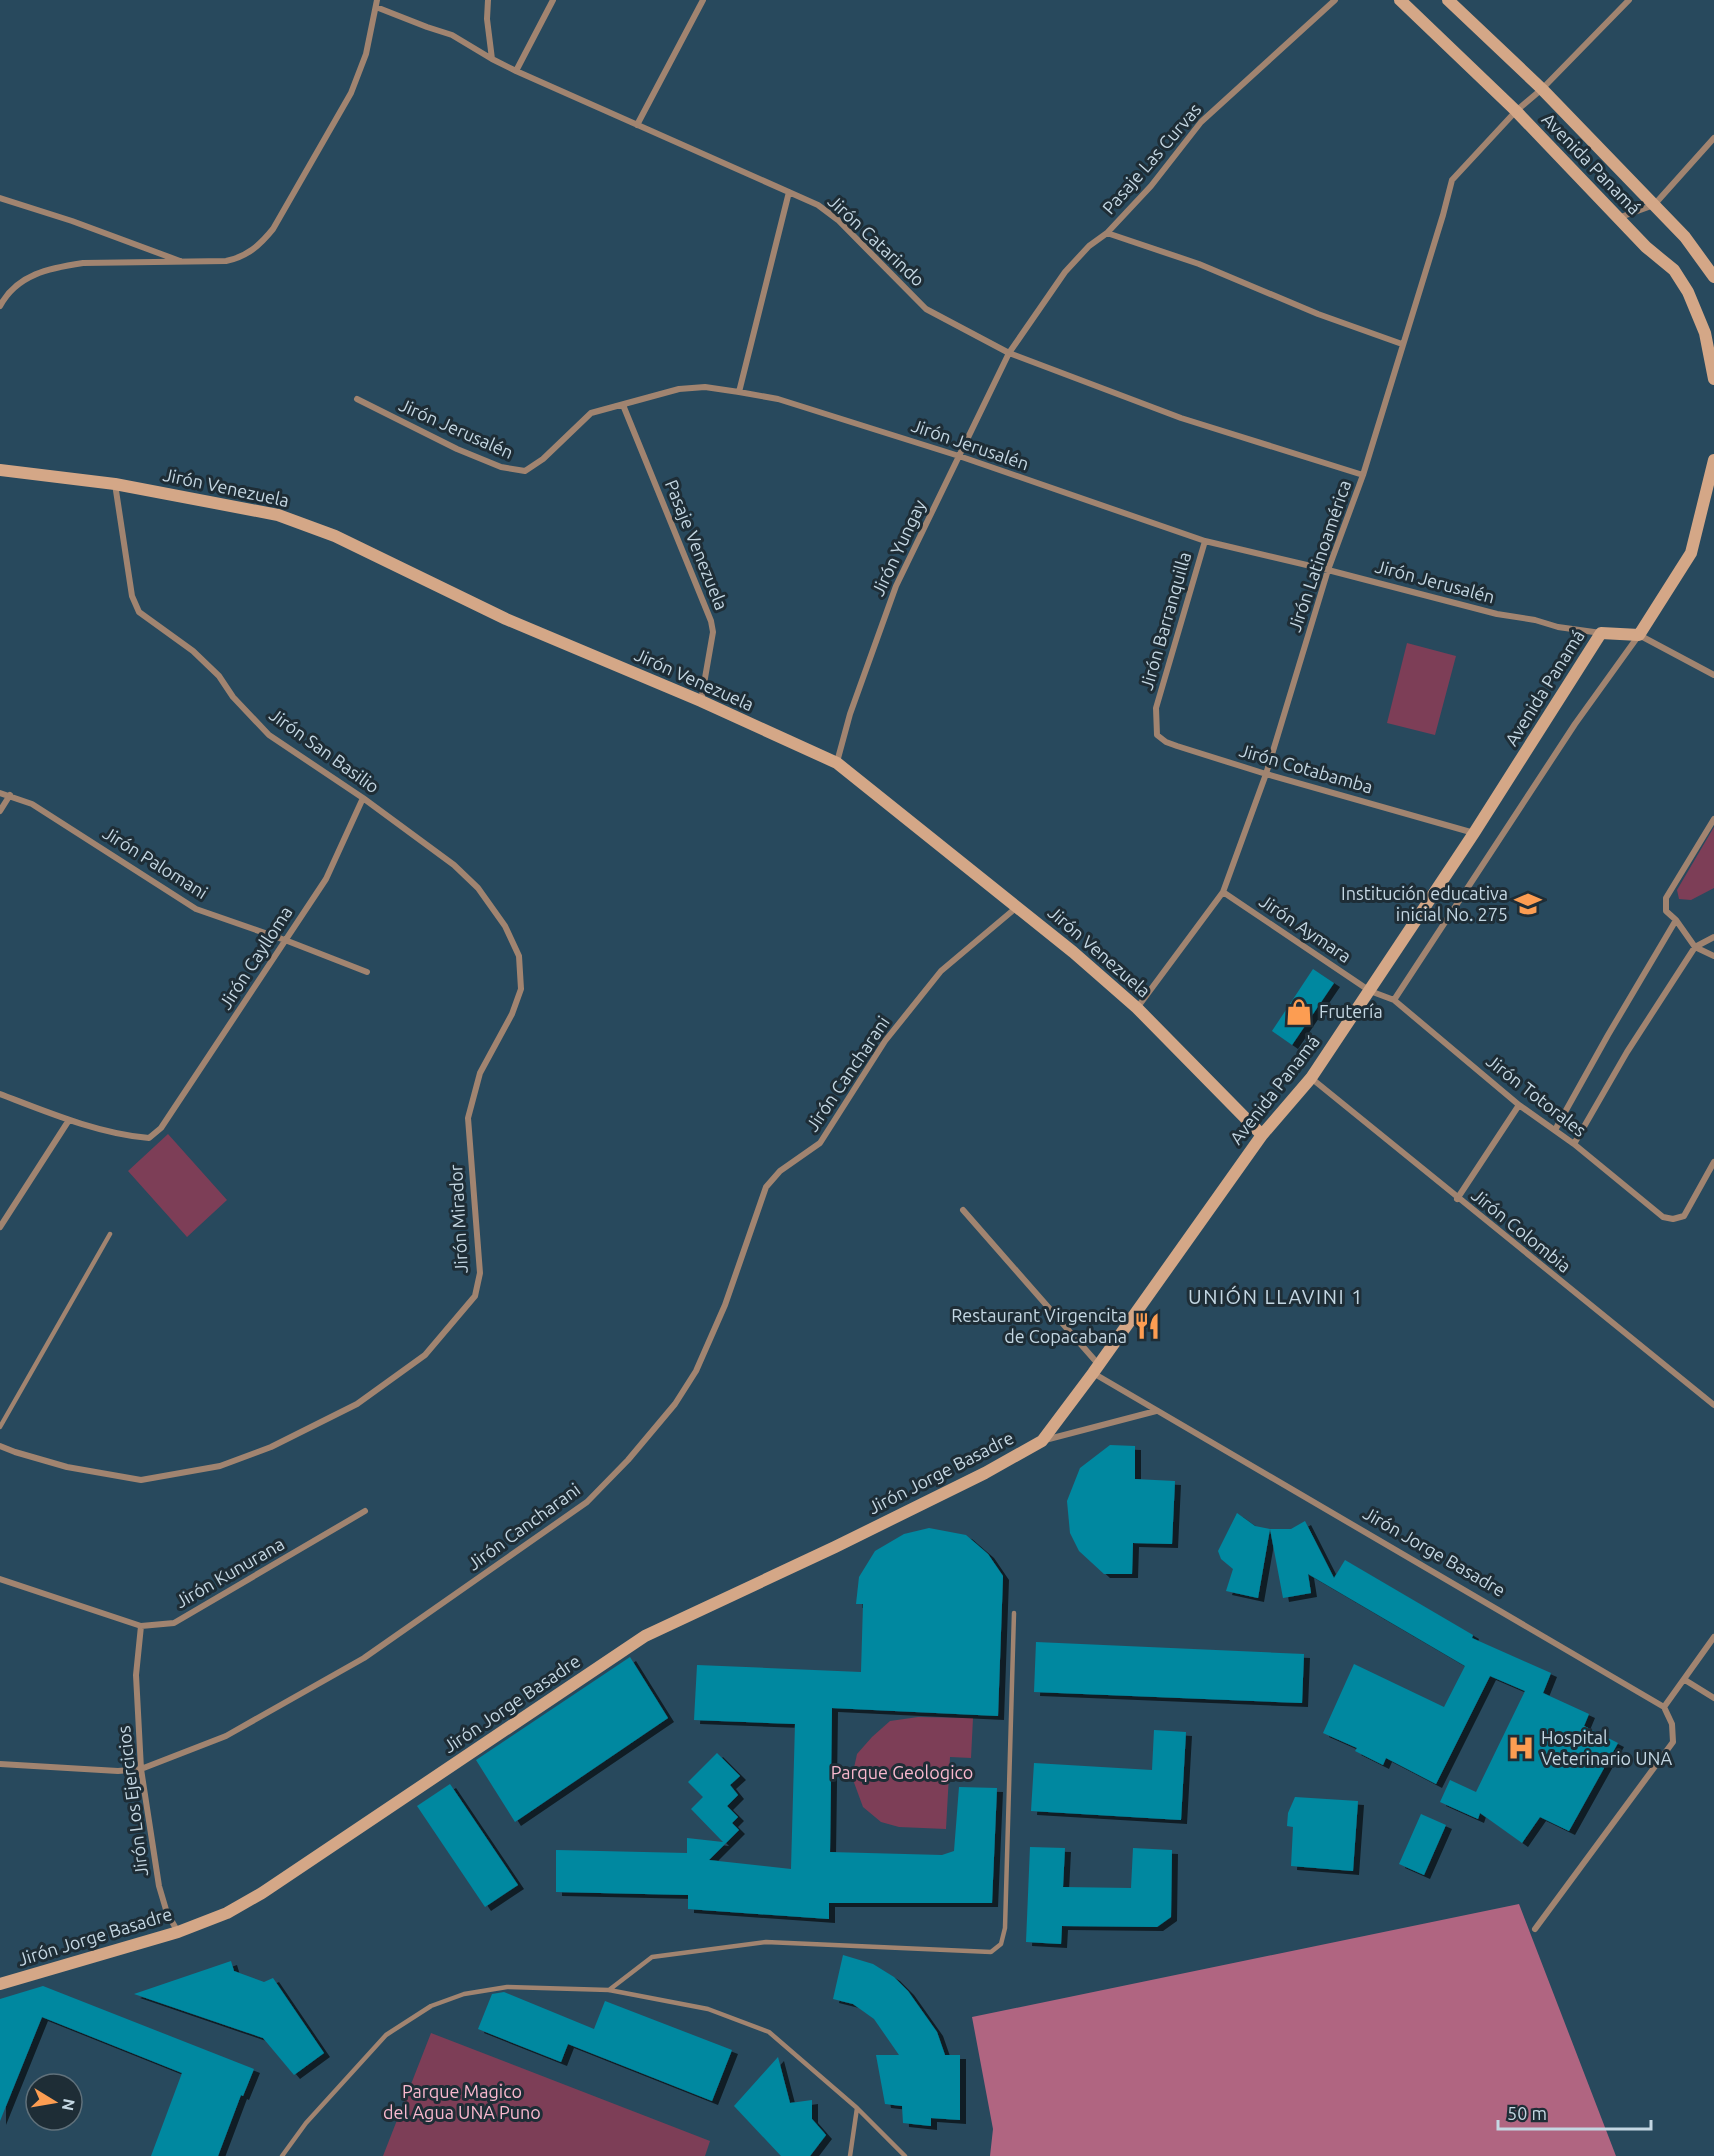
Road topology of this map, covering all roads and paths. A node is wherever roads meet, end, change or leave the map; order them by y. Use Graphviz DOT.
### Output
graph roads {
  1 [pos="488,0"];
  2 [pos="553,0"];
  3 [pos="703,0"];
  4 [pos="1335,0"];
  5 [pos="1400,0"];
  6 [pos="1448,0"];
  7 [pos="1629,0"];
  8 [pos="377,3"];
  9 [pos="492,59"];
  10 [pos="516,71"];
  11 [pos="1542,89"];
  12 [pos="1516,111"];
  13 [pos="637,125"];
  14 [pos="1714,138"];
  15 [pos="789,192"];
  16 [pos="0,198"];
  17 [pos="1654,206"];
  18 [pos="1618,218"];
  19 [pos="1107,233"];
  20 [pos="184,263"];
  21 [pos="1714,277"];
  22 [pos="0,306"];
  23 [pos="1402,344"];
  24 [pos="1009,353"];
  25 [pos="1714,379"];
  26 [pos="739,392"];
  27 [pos="357,399"];
  28 [pos="622,405"];
  29 [pos="959,456"];
  30 [pos="1714,460"];
  31 [pos="0,470"];
  32 [pos="1363,475"];
  33 [pos="115,484"];
  34 [pos="1205,541"];
  35 [pos="1328,570"];
  36 [pos="1601,633"];
  37 [pos="1639,634"];
  38 [pos="1714,675"];
  39 [pos="701,701"];
  40 [pos="1156,708"];
  41 [pos="837,763"];
  42 [pos="1266,774"];
  43 [pos="0,793"];
  44 [pos="10,795"];
  45 [pos="363,798"];
  46 [pos="0,811"];
  47 [pos="1714,819"];
  48 [pos="1474,833"];
  49 [pos="1223,892"];
  50 [pos="1018,907"];
  51 [pos="1676,920"];
  52 [pos="1714,937"];
  53 [pos="285,940"];
  54 [pos="1695,947"];
  55 [pos="1714,956"];
  56 [pos="367,972"];
  57 [pos="1370,991"];
  58 [pos="1394,1000"];
  59 [pos="1137,1008"];
  60 [pos="502,1033"];
  61 [pos="1311,1078"];
  62 [pos="0,1094"];
  63 [pos="1519,1105"];
  64 [pos="69,1120"];
  65 [pos="1555,1130"];
  66 [pos="1262,1135"];
  67 [pos="1574,1144"];
  68 [pos="1714,1162"];
  69 [pos="1457,1199"];
  70 [pos="963,1210"];
  71 [pos="0,1227"];
  72 [pos="110,1234"];
  73 [pos="1096,1369"];
  74 [pos="1714,1406"];
  75 [pos="1156,1411"];
  76 [pos="0,1427"];
  77 [pos="1042,1441"];
  78 [pos="0,1446"];
  79 [pos="365,1511"];
  80 [pos="0,1580"];
  81 [pos="1014,1614"];
  82 [pos="141,1626"];
  83 [pos="1714,1637"];
  84 [pos="1685,1680"];
  85 [pos="1714,1698"];
  86 [pos="1664,1707"];
  87 [pos="0,1764"];
  88 [pos="141,1769"];
  89 [pos="1535,1929"];
  90 [pos="178,1932"];
  91 [pos="0,1984"];
  92 [pos="609,1990"];
  93 [pos="857,2108"];
  94 [pos="282,2156"];
  95 [pos="850,2156"];
  96 [pos="905,2156"];
  1 -- 9 [label="street"];
  2 -- 10 [label="street"];
  3 -- 13 [label="street"];
  4 -- 19 [label="street, Pasaje Las Curvas"];
  5 -- 12 [label="street, Avenida Panamá"];
  6 -- 11 [label="street, Avenida Panamá"];
  7 -- 11 [label="street, Jirón Latinoamérica"];
  8 -- 9 [label="street, Jirón Catarindo"];
  8 -- 20 [label="street"];
  9 -- 10 [label="street, Jirón Catarindo"];
  10 -- 13 [label="street, Jirón Catarindo"];
  11 -- 12 [label="street, Jirón Latinoamérica"];
  11 -- 17 [label="street, Avenida Panamá"];
  12 -- 18 [label="street, Avenida Panamá"];
  12 -- 23 [label="street, Jirón Latinoamérica"];
  13 -- 15 [label="street, Jirón Catarindo"];
  14 -- 17 [label="street"];
  15 -- 24 [label="street, Jirón Catarindo"];
  15 -- 26 [label="street"];
  16 -- 20 [label="street"];
  17 -- 18 [label="street"];
  17 -- 21 [label="street, Avenida Panamá"];
  18 -- 25 [label="street, Avenida Panamá"];
  19 -- 23 [label="street"];
  19 -- 24 [label="street, Pasaje Las Curvas"];
  20 -- 22 [label="street"];
  23 -- 32 [label="street, Jirón Latinoamérica"];
  24 -- 29 [label="street, Jirón Yungay"];
  24 -- 32 [label="street, Jirón Catarindo"];
  26 -- 28 [label="street, Jirón Jerusalén"];
  26 -- 29 [label="street, Jirón Jerusalén"];
  27 -- 28 [label="street, Jirón Jerusalén"];
  28 -- 39 [label="street, Pasaje Venezuela"];
  29 -- 34 [label="street, Jirón Jerusalén"];
  29 -- 41 [label="street, Jirón Yungay"];
  30 -- 37 [label="street"];
  31 -- 33 [label="street, Jirón Venezuela"];
  32 -- 35 [label="street, Jirón Latinoamérica"];
  33 -- 39 [label="street, Jirón Venezuela"];
  33 -- 45 [label="street, Jirón San Basilio"];
  34 -- 35 [label="street, Jirón Jerusalén"];
  34 -- 40 [label="street, Jirón Barranquilla"];
  35 -- 36 [label="street, Jirón Jerusalén"];
  35 -- 42 [label="street, Jirón Latinoamérica"];
  36 -- 37 [label="street, Avenida Panamá"];
  36 -- 48 [label="street, Avenida Panamá"];
  37 -- 38 [label="street"];
  37 -- 58 [label="street"];
  39 -- 41 [label="street, Jirón Venezuela"];
  40 -- 42 [label="street, Jirón Cotabamba"];
  41 -- 50 [label="street, Jirón Venezuela"];
  42 -- 48 [label="street, Jirón Cotabamba"];
  42 -- 49 [label="street, Jirón Latinoamérica"];
  43 -- 44 [label="street, Jirón Palomani"];
  44 -- 46 [label="street"];
  44 -- 53 [label="street, Jirón Palomani"];
  45 -- 53 [label="street, Jirón Caylloma"];
  45 -- 60 [label="street, Jirón San Basilio"];
  47 -- 51 [label="street"];
  48 -- 57 [label="street, Avenida Panamá"];
  49 -- 57 [label="street, Jirón Aymara"];
  49 -- 59 [label="street, Jirón Latinoamérica"];
  50 -- 59 [label="street, Jirón Venezuela"];
  50 -- 88 [label="street, Jirón Cancharani"];
  51 -- 54 [label="street"];
  51 -- 65 [label="street"];
  52 -- 54 [label="street"];
  53 -- 56 [label="street, Jirón Palomani"];
  53 -- 64 [label="street, Jirón Caylloma"];
  54 -- 55 [label="street"];
  54 -- 67 [label="street"];
  57 -- 58 [label="street, Jirón Totorales"];
  57 -- 61 [label="street, Avenida Panamá"];
  58 -- 63 [label="street, Jirón Totorales"];
  59 -- 66 [label="street, Jirón Venezuela"];
  60 -- 78 [label="street, Jirón Mirador"];
  61 -- 66 [label="street, Avenida Panamá"];
  61 -- 69 [label="street, Jirón Colombia"];
  62 -- 64 [label="street"];
  63 -- 65 [label="street, Jirón Totorales"];
  63 -- 69 [label="street"];
  64 -- 71 [label="street"];
  65 -- 67 [label="street, Jirón Totorales"];
  66 -- 73 [label="street, Avenida Panamá"];
  67 -- 68 [label="street, Jirón Totorales"];
  69 -- 74 [label="street, Jirón Colombia"];
  70 -- 73 [label="street, Jirón Jorge Basadre"];
  72 -- 76 [label="lane"];
  73 -- 75 [label="street, Jirón Jorge Basadre"];
  73 -- 77 [label="street, Avenida Panamá"];
  75 -- 77 [label="street"];
  75 -- 86 [label="street, Jirón Jorge Basadre"];
  77 -- 90 [label="street, Jirón Jorge Basadre"];
  79 -- 82 [label="street, Jirón Kunurana"];
  80 -- 82 [label="street, Jirón Kunurana"];
  81 -- 92 [label="lane"];
  82 -- 88 [label="street, Jirón Los Ejercicios"];
  83 -- 84 [label="street"];
  84 -- 85 [label="street"];
  84 -- 86 [label="street"];
  86 -- 89 [label="street"];
  87 -- 88 [label="street, Jirón Cancharani"];
  88 -- 90 [label="street, Jirón Los Ejercicios"];
  90 -- 91 [label="street, Jirón Jorge Basadre"];
  92 -- 93 [label="lane"];
  92 -- 94 [label="lane"];
  93 -- 95 [label="lane"];
  93 -- 96 [label="lane"];
}
